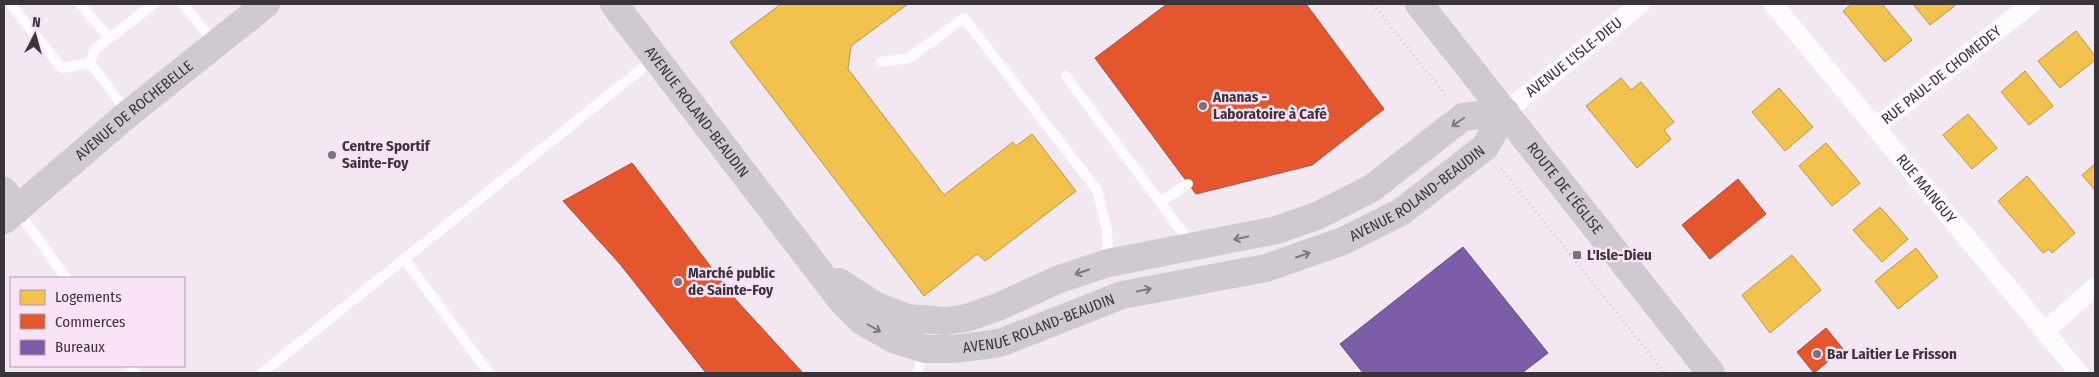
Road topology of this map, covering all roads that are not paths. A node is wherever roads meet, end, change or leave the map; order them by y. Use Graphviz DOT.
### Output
graph roads {
  1 [pos="80,4"];
  2 [pos="154,4"];
  3 [pos="183,4"];
  4 [pos="266,4"];
  5 [pos="614,4"];
  6 [pos="1419,4"];
  7 [pos="1641,4"];
  8 [pos="1773,4"];
  9 [pos="2031,4"];
  10 [pos="12,6"];
  11 [pos="108,38"];
  12 [pos="215,44"];
  13 [pos="655,58"];
  14 [pos="881,62"];
  15 [pos="90,63"];
  16 [pos="1066,76"];
  17 [pos="1505,112"];
  18 [pos="128,114"];
  19 [pos="1877,126"];
  20 [pos="1188,184"];
  21 [pos="1160,202"];
  22 [pos="8,207"];
  23 [pos="1194,248"];
  24 [pos="405,260"];
  25 [pos="1108,263"];
  26 [pos="65,277"];
  27 [pos="2095,287"];
  28 [pos="2044,331"];
  29 [pos="927,342"];
  30 [pos="262,373"];
  31 [pos="489,373"];
  32 [pos="1710,373"];
  33 [pos="2078,373"];
  1 -- 11 [label="lane"];
  2 -- 11 [label="lane"];
  3 -- 12 [label="lane"];
  4 -- 12 [label="street, AVENUE DE ROCHEBELLE"];
  5 -- 13 [label="street, AVENUE ROLAND-BEAUDIN"];
  6 -- 17 [label="street, ROUTE DE L'ÉGLISE"];
  7 -- 17 [label="street, AVENUE L'ISLE-DIEU"];
  8 -- 19 [label="street, RUE MAINGUY"];
  9 -- 19 [label="street, RUE PAUL-DE CHOMEDEY"];
  10 -- 15 [label="lane"];
  11 -- 15 [label="lane"];
  12 -- 18 [label="street, AVENUE DE ROCHEBELLE"];
  13 -- 24 [label="lane"];
  13 -- 29 [label="street, AVENUE ROLAND-BEAUDIN"];
  14 -- 25 [label="lane"];
  15 -- 18 [label="lane"];
  16 -- 21 [label="lane"];
  17 -- 23 [label="street, AVENUE ROLAND-BEAUDIN, one-way"];
  29 -- 17 [label="street, AVENUE ROLAND-BEAUDIN, one-way"];
  17 -- 32 [label="street, ROUTE DE L'ÉGLISE"];
  18 -- 22 [label="street, AVENUE DE ROCHEBELLE"];
  19 -- 28 [label="street, RUE MAINGUY"];
  20 -- 21 [label="lane"];
  21 -- 23 [label="lane"];
  22 -- 26 [label="lane"];
  23 -- 25 [label="street, AVENUE ROLAND-BEAUDIN"];
  24 -- 30 [label="lane"];
  24 -- 31 [label="lane"];
  25 -- 29 [label="street, AVENUE ROLAND-BEAUDIN, one-way"];
  27 -- 28 [label="street"];
  28 -- 33 [label="street, RUE MAINGUY"];
}
